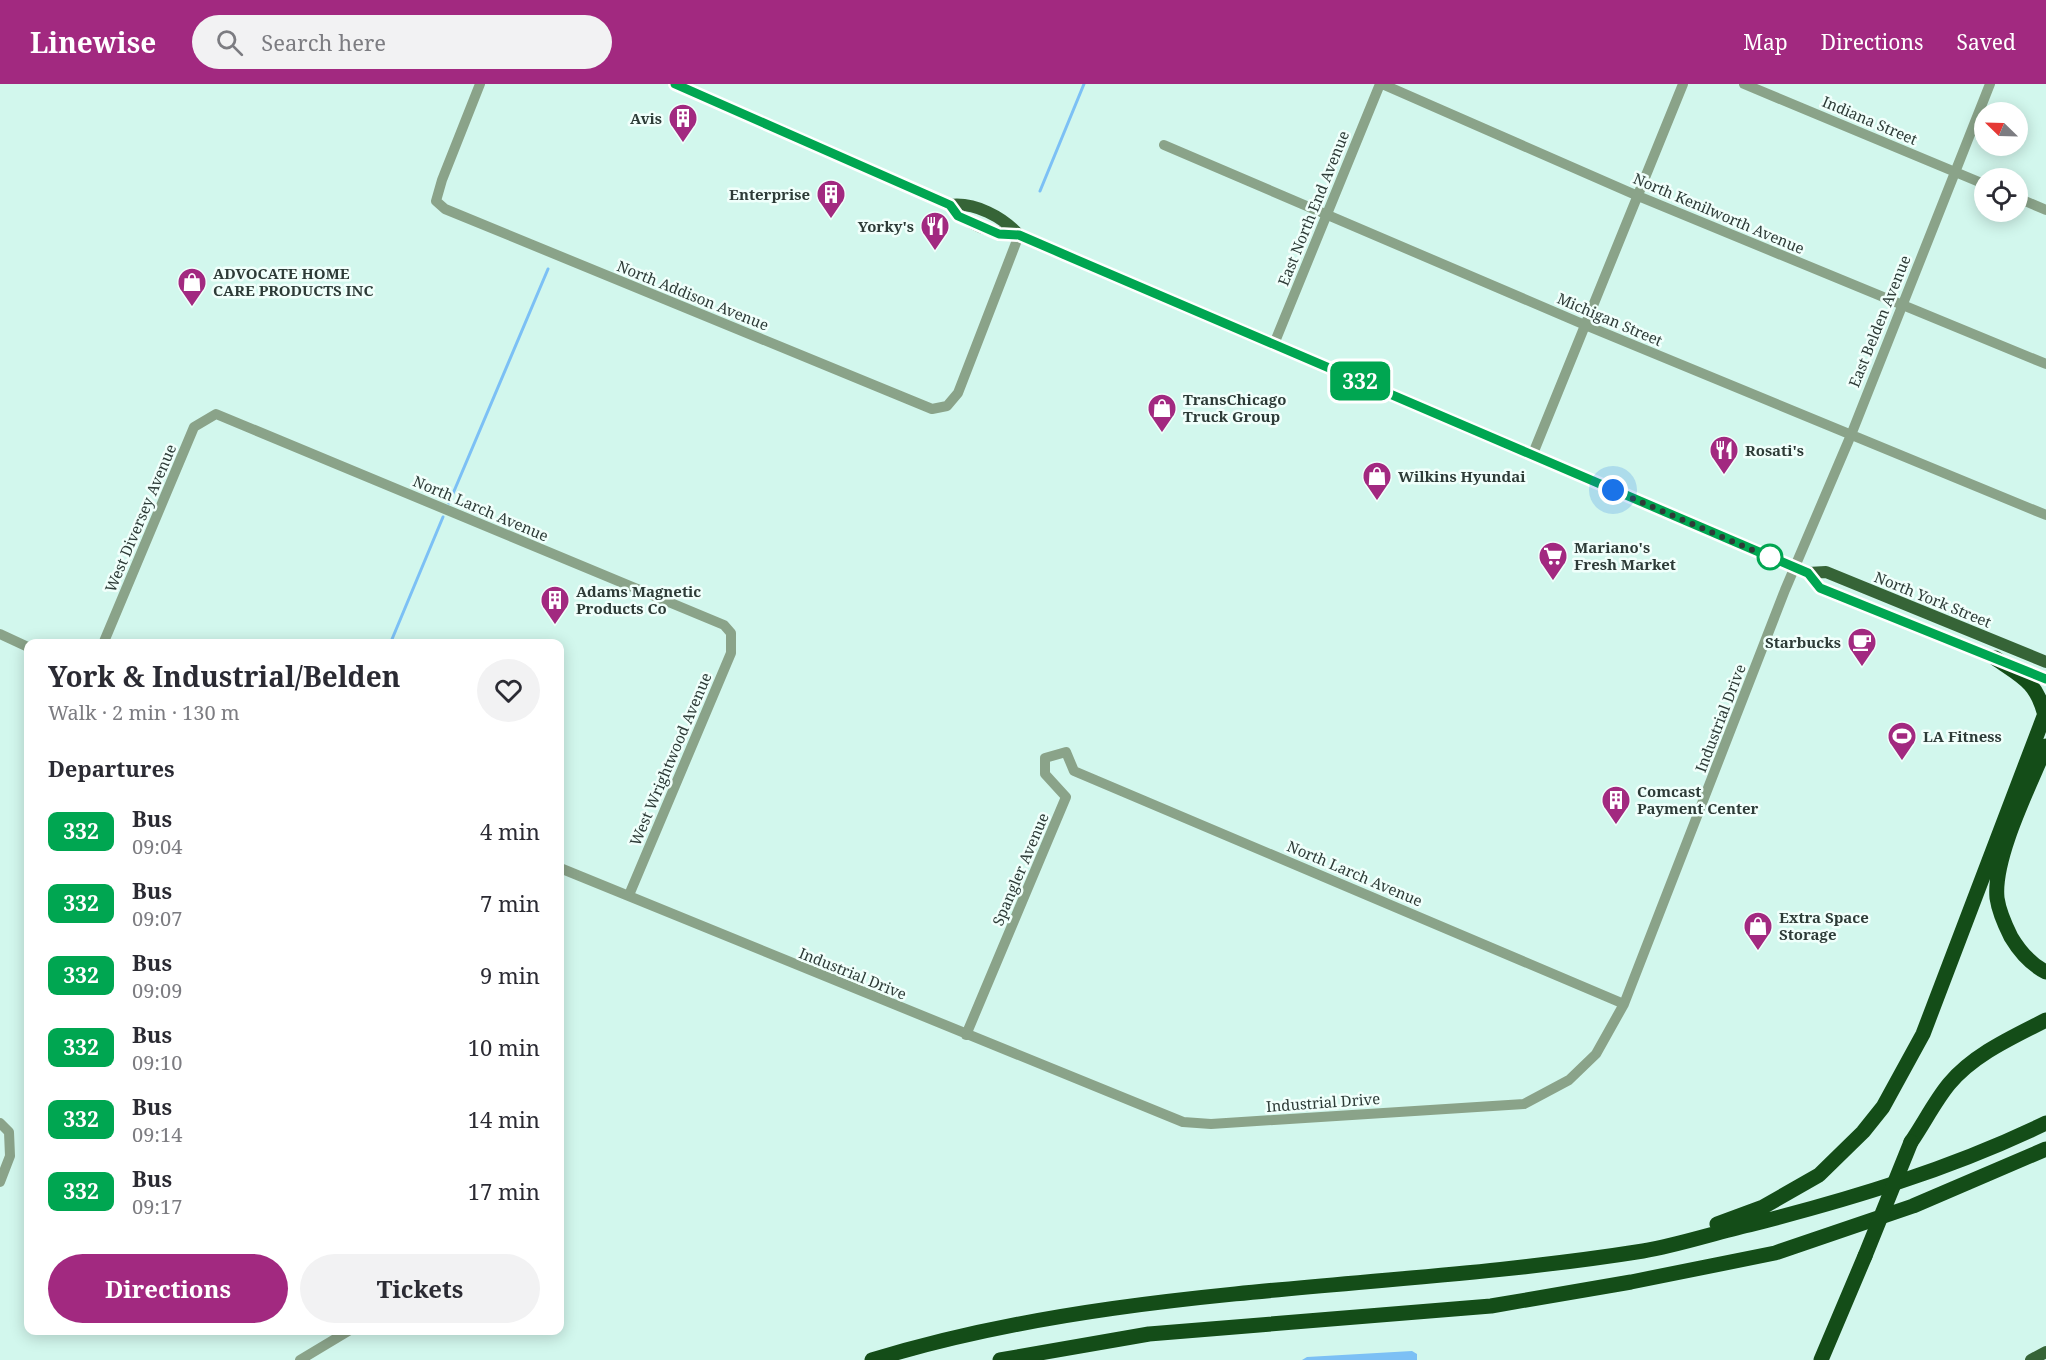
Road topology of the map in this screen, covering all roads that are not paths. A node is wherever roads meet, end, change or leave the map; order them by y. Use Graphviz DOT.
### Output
graph roads {
  1 [pos="480,84"];
  2 [pos="675,84"];
  3 [pos="1381,84"];
  4 [pos="1683,84"];
  5 [pos="1744,84"];
  6 [pos="1990,84"];
  7 [pos="1164,145"];
  8 [pos="1955,172"];
  9 [pos="1974,180"];
  10 [pos="1638,196"];
  11 [pos="2028,202"];
  12 [pos="2046,210"];
  13 [pos="1327,214"];
  14 [pos="1019,235"];
  15 [pos="1902,305"];
  16 [pos="1585,325"];
  17 [pos="1274,344"];
  18 [pos="2046,364"];
  19 [pos="216,414"];
  20 [pos="1851,435"];
  21 [pos="1532,456"];
  22 [pos="2046,514"];
  23 [pos="1794,567"];
  24 [pos="1808,573"];
  25 [pos="731,633"];
  26 [pos="0,634"];
  27 [pos="105,639"];
  28 [pos="24,644"];
  29 [pos="1995,658"];
  30 [pos="2046,662"];
  31 [pos="2046,678"];
  32 [pos="2045,713"];
  33 [pos="2046,746"];
  34 [pos="1074,771"];
  35 [pos="564,870"];
  36 [pos="629,895"];
  37 [pos="2046,972"];
  38 [pos="1624,1004"];
  39 [pos="2046,1020"];
  40 [pos="966,1035"];
  41 [pos="0,1123"];
  42 [pos="2046,1123"];
  43 [pos="2046,1149"];
  44 [pos="0,1182"];
  45 [pos="1646,1251"];
  46 [pos="342,1335"];
  47 [pos="2046,1352"];
  48 [pos="300,1360"];
  49 [pos="872,1360"];
  50 [pos="1000,1360"];
  51 [pos="1821,1360"];
  52 [pos="2031,1360"];
  1 -- 14 [label="street, North Addison Avenue"];
  2 -- 14 [label="main road, North York Street"];
  3 -- 10 [label="street, North Kenilworth Avenue"];
  3 -- 13 [label="street, East North End Avenue"];
  4 -- 10 [label="street"];
  5 -- 8 [label="street, Indiana Street"];
  6 -- 8 [label="street, East Belden Avenue"];
  7 -- 13 [label="street, Michigan Street"];
  8 -- 9 [label="street, Indiana Street"];
  8 -- 15 [label="street, East Belden Avenue"];
  10 -- 15 [label="street, North Kenilworth Avenue"];
  10 -- 16 [label="street"];
  11 -- 12 [label="street"];
  13 -- 16 [label="street, Michigan Street"];
  13 -- 17 [label="street, East North End Avenue"];
  14 -- 17 [label="main road, North York Street"];
  15 -- 18 [label="street, North Kenilworth Avenue"];
  15 -- 20 [label="street, East Belden Avenue"];
  16 -- 20 [label="street, Michigan Street"];
  16 -- 21 [label="street"];
  17 -- 21 [label="main road, North York Street"];
  19 -- 25 [label="street, North Larch Avenue"];
  19 -- 27 [label="street, West Diversey Avenue"];
  20 -- 22 [label="street, Michigan Street"];
  20 -- 23 [label="street, East Belden Avenue"];
  21 -- 23 [label="main road, North York Street"];
  23 -- 24 [label="main road, North York Street"];
  23 -- 38 [label="street, Industrial Drive"];
  24 -- 29 [label="main road, North York Street"];
  24 -- 30 [label="main road, North York Street"];
  25 -- 36 [label="street, West Wrightwood Avenue"];
  26 -- 28 [label="street"];
  29 -- 31 [label="main road, North York Street"];
  29 -- 32 [label="highway"];
  32 -- 45 [label="highway"];
  33 -- 37 [label="highway"];
  34 -- 38 [label="street, North Larch Avenue"];
  34 -- 40 [label="street, Spangler Avenue"];
  35 -- 36 [label="street, Industrial Drive"];
  36 -- 40 [label="street, Industrial Drive"];
  38 -- 40 [label="street, Industrial Drive"];
  39 -- 51 [label="highway, bridge"];
  41 -- 44 [label="street"];
  42 -- 45 [label="highway"];
  43 -- 50 [label="highway"];
  45 -- 49 [label="highway"];
  46 -- 48 [label="street"];
  47 -- 52 [label="main road"];
}
